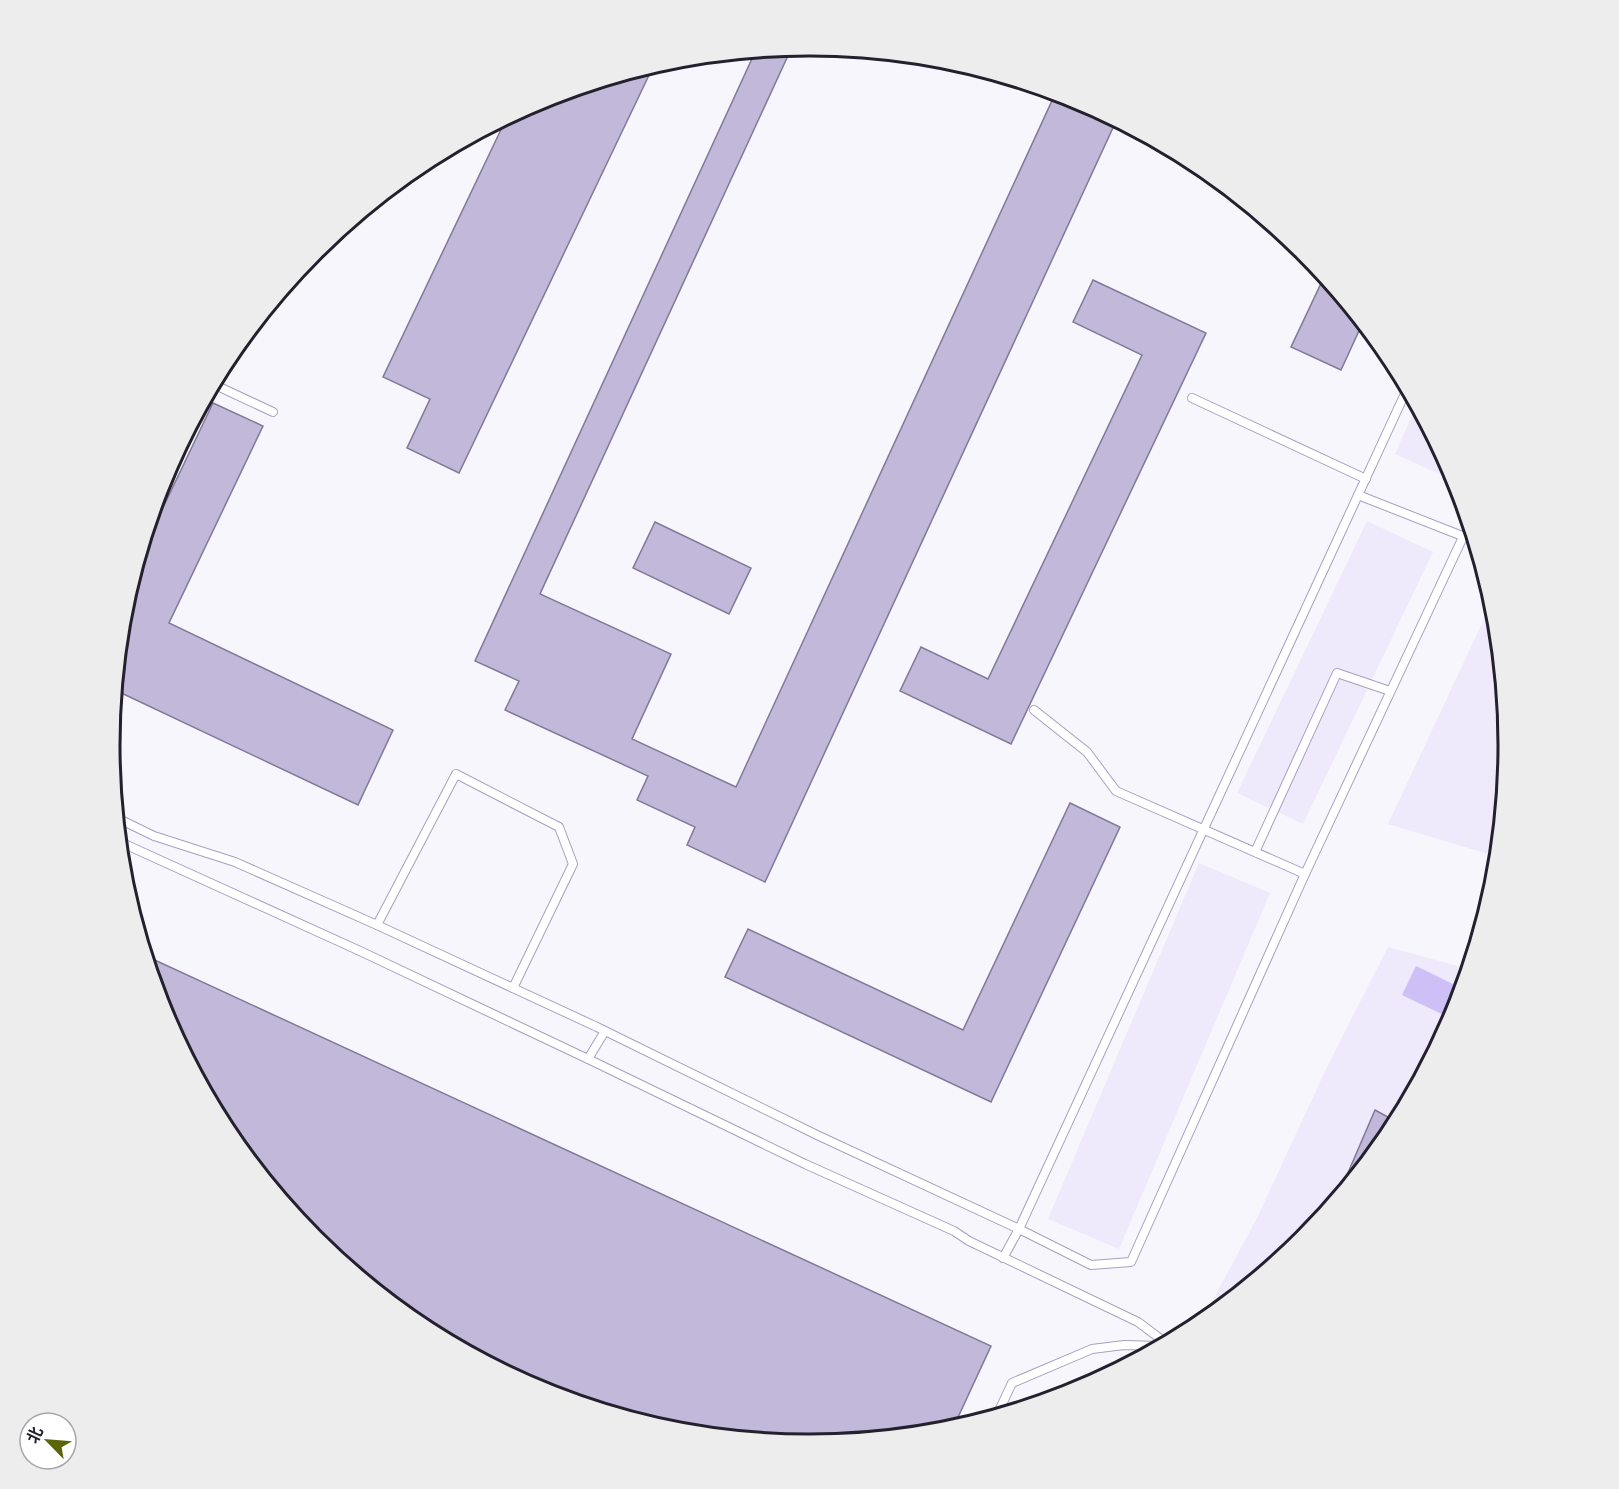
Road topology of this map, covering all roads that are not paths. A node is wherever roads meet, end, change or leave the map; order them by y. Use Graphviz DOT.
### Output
graph roads {
  1 [pos="221,388"];
  2 [pos="1404,396"];
  3 [pos="1192,398"];
  4 [pos="273,412"];
  5 [pos="1365,479"];
  6 [pos="1358,495"];
  7 [pos="1463,537"];
  8 [pos="1466,538"];
  9 [pos="1390,691"];
  10 [pos="1034,710"];
  11 [pos="125,822"];
  12 [pos="1204,830"];
  13 [pos="128,846"];
  14 [pos="1255,852"];
  15 [pos="1305,874"];
  16 [pos="377,925"];
  17 [pos="513,988"];
  18 [pos="605,1030"];
  19 [pos="588,1059"];
  20 [pos="1019,1229"];
  21 [pos="1003,1257"];
  22 [pos="1159,1338"];
  23 [pos="1145,1346"];
  24 [pos="1001,1406"];
  1 -- 4 [label="lane"];
  2 -- 5 [label="lane"];
  3 -- 5 [label="lane"];
  5 -- 6 [label="lane"];
  6 -- 7 [label="lane"];
  6 -- 12 [label="lane"];
  7 -- 8 [label="lane"];
  7 -- 9 [label="lane"];
  9 -- 14 [label="lane"];
  9 -- 15 [label="lane"];
  10 -- 12 [label="lane"];
  11 -- 16 [label="lane"];
  12 -- 14 [label="lane"];
  12 -- 20 [label="lane"];
  13 -- 19 [label="lane"];
  14 -- 15 [label="lane"];
  15 -- 20 [label="lane"];
  16 -- 17 [label="lane"];
  16 -- 17 [label="lane"];
  17 -- 18 [label="lane"];
  18 -- 19 [label="lane"];
  18 -- 20 [label="lane"];
  19 -- 21 [label="lane"];
  20 -- 21 [label="lane"];
  21 -- 22 [label="lane"];
  23 -- 24 [label="lane"];
}
